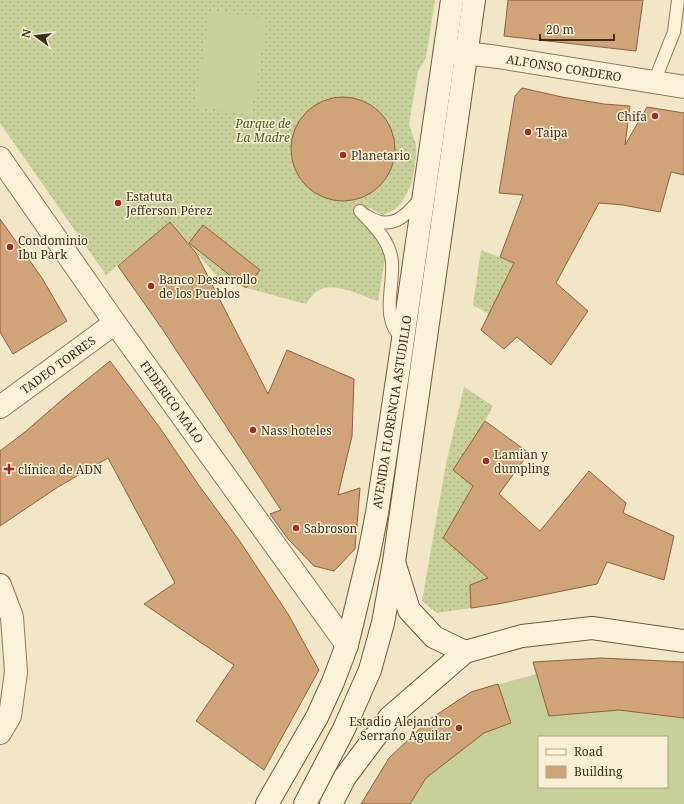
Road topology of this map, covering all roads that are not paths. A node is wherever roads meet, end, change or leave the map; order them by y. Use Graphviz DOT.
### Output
graph roads {
  1 [pos="452,0"];
  2 [pos="474,0"];
  3 [pos="678,0"];
  4 [pos="445,50"];
  5 [pos="467,53"];
  6 [pos="654,82"];
  7 [pos="684,87"];
  8 [pos="0,158"];
  9 [pos="424,195"];
  10 [pos="115,323"];
  11 [pos="404,339"];
  12 [pos="0,407"];
  13 [pos="394,562"];
  14 [pos="0,585"];
  15 [pos="684,641"];
  16 [pos="347,645"];
  17 [pos="465,652"];
  18 [pos="0,733"];
  19 [pos="304,739"];
  20 [pos="320,775"];
  21 [pos="332,803"];
  22 [pos="267,804"];
  23 [pos="305,804"];
  1 -- 4 [label="main road, AVENIDA FLORENCIA ASTUDILLO"];
  2 -- 5 [label="main road, AVENIDA FLORENCIA ASTUDILLO"];
  3 -- 6 [label="lane"];
  4 -- 5 [label="main road, ALFONSO CORDERO"];
  4 -- 9 [label="main road, AVENIDA FLORENCIA ASTUDILLO"];
  5 -- 6 [label="main road, ALFONSO CORDERO"];
  5 -- 13 [label="main road, AVENIDA FLORENCIA ASTUDILLO"];
  6 -- 7 [label="main road, ALFONSO CORDERO"];
  8 -- 10 [label="main road, FEDERICO MALO"];
  9 -- 11 [label="main road, AVENIDA FLORENCIA ASTUDILLO"];
  9 -- 11 [label="lane"];
  10 -- 12 [label="main road, TADEO TORRES"];
  10 -- 16 [label="main road, FEDERICO MALO"];
  11 -- 16 [label="main road, AVENIDA FLORENCIA ASTUDILLO"];
  13 -- 17 [label="main road"];
  13 -- 20 [label="main road, AVENIDA FLORENCIA ASTUDILLO"];
  14 -- 18 [label="main road"];
  15 -- 17 [label="main road"];
  16 -- 19 [label="main road, AVENIDA FLORENCIA ASTUDILLO"];
  17 -- 21 [label="main road"];
  19 -- 20 [label="main road"];
  19 -- 22 [label="main road, AVENIDA FLORENCIA ASTUDILLO"];
  20 -- 21 [label="main road"];
  20 -- 23 [label="main road, AVENIDA FLORENCIA ASTUDILLO"];
}
